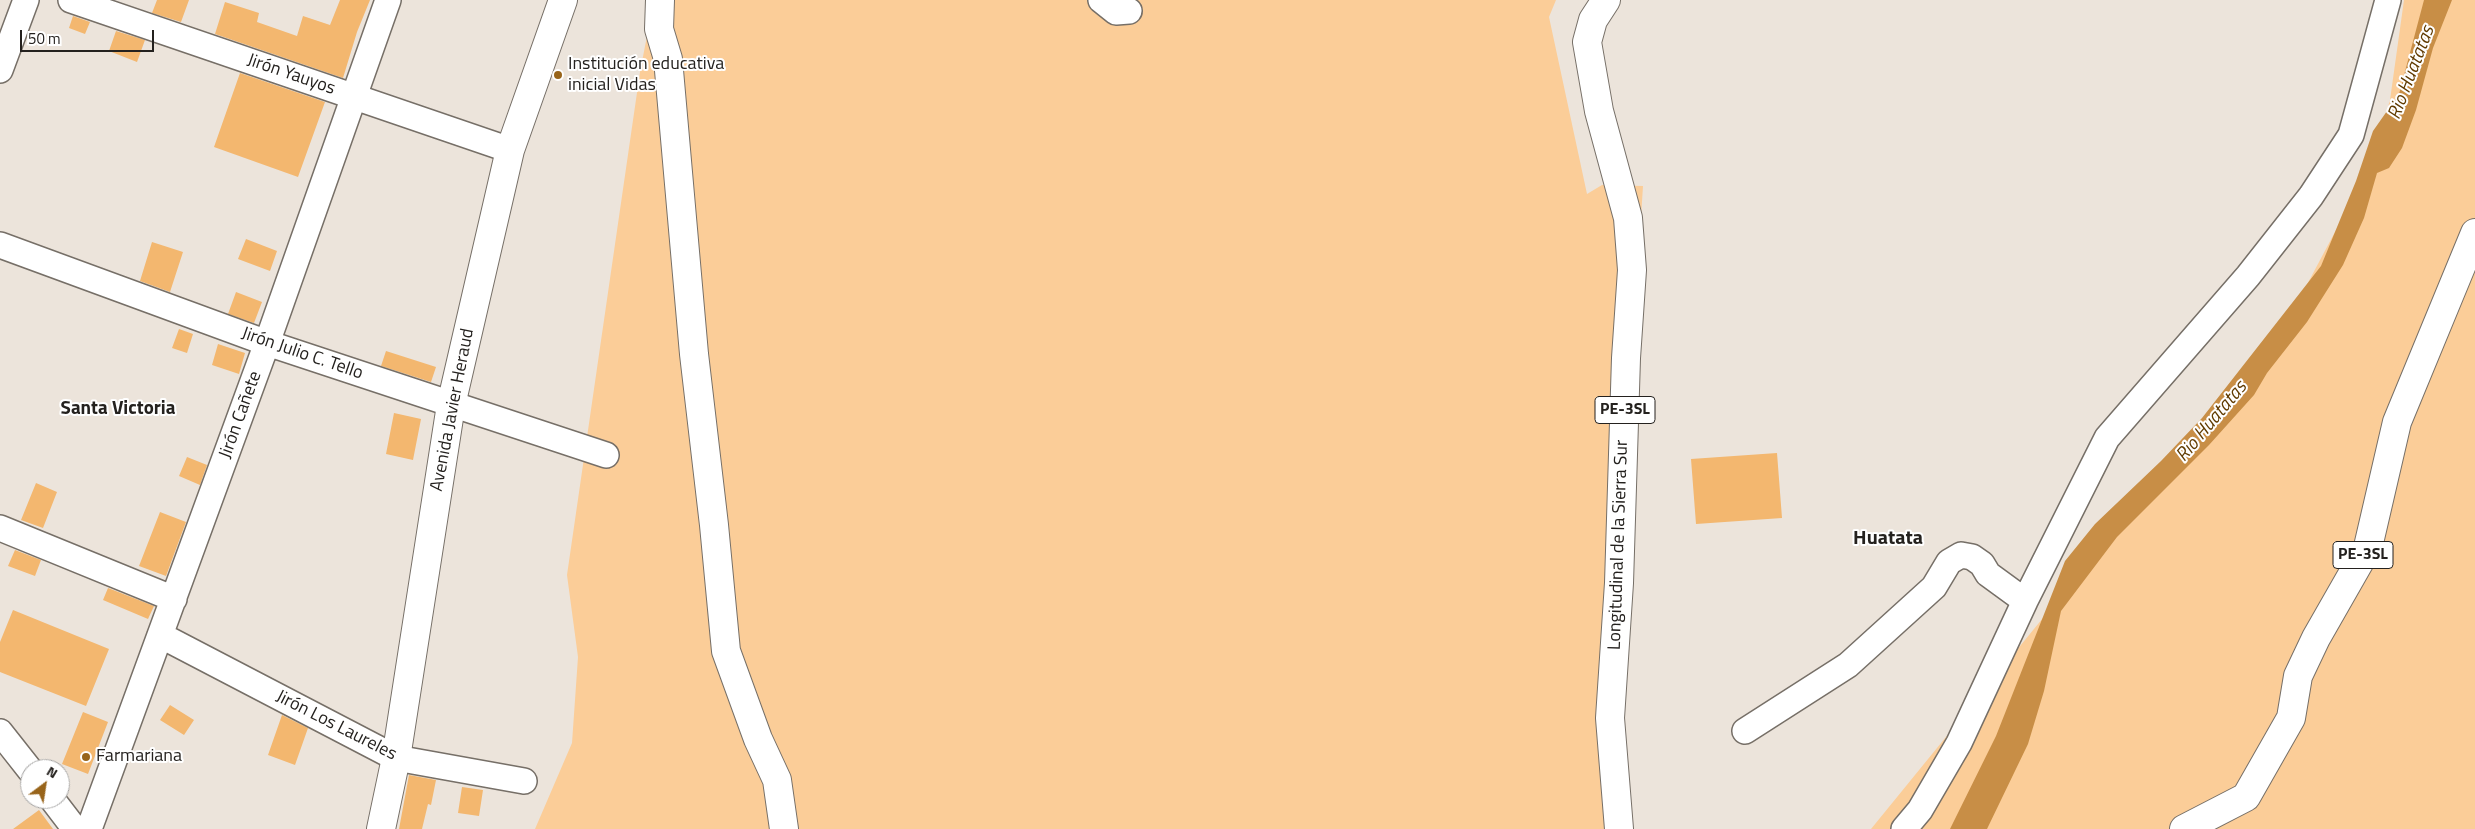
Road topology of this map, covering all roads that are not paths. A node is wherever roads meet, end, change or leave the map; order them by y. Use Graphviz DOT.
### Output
graph roads {
  1 [pos="26,0"];
  2 [pos="71,0"];
  3 [pos="388,0"];
  4 [pos="563,0"];
  5 [pos="660,0"];
  6 [pos="1102,0"];
  7 [pos="1606,0"];
  8 [pos="2388,0"];
  9 [pos="1129,11"];
  10 [pos="0,70"];
  11 [pos="355,97"];
  12 [pos="510,150"];
  13 [pos="2475,233"];
  14 [pos="0,245"];
  15 [pos="267,343"];
  16 [pos="451,405"];
  17 [pos="606,455"];
  18 [pos="0,528"];
  19 [pos="174,599"];
  20 [pos="2025,600"];
  21 [pos="160,635"];
  22 [pos="1745,731"];
  23 [pos="0,732"];
  24 [pos="396,758"];
  25 [pos="21,759"];
  26 [pos="524,781"];
  27 [pos="60,809"];
  28 [pos="75,829"];
  29 [pos="89,829"];
  30 [pos="381,829"];
  31 [pos="784,829"];
  32 [pos="1619,829"];
  33 [pos="1904,829"];
  34 [pos="2184,829"];
  1 -- 10 [label="street"];
  2 -- 11 [label="street, Jirón Yauyos"];
  3 -- 11 [label="street, Jirón Cañete"];
  4 -- 12 [label="main road, Avenida Javier Heraud"];
  5 -- 31 [label="main road"];
  6 -- 9 [label="street"];
  7 -- 32 [label="main road, Longitudinal de la Sierra Sur / PE-3SL"];
  8 -- 20 [label="street"];
  11 -- 12 [label="street, Jirón Yauyos"];
  11 -- 15 [label="street, Jirón Cañete"];
  12 -- 16 [label="main road, Avenida Javier Heraud"];
  13 -- 34 [label="main road, PE-3SL"];
  14 -- 15 [label="street, Jirón Julio C. Tello"];
  15 -- 16 [label="street, Jirón Julio C. Tello"];
  15 -- 19 [label="street, Jirón Cañete"];
  16 -- 17 [label="street, Jirón Julio C. Tello"];
  16 -- 24 [label="main road, Avenida Javier Heraud"];
  18 -- 19 [label="street"];
  19 -- 21 [label="street, Jirón Cañete"];
  20 -- 22 [label="street"];
  20 -- 33 [label="street"];
  21 -- 24 [label="street, Jirón Los Laureles"];
  21 -- 29 [label="street, Jirón Cañete"];
  23 -- 25 [label="street"];
  24 -- 26 [label="street, Jirón Los Laureles"];
  24 -- 30 [label="main road, Avenida Javier Heraud"];
  27 -- 28 [label="street"];
}
